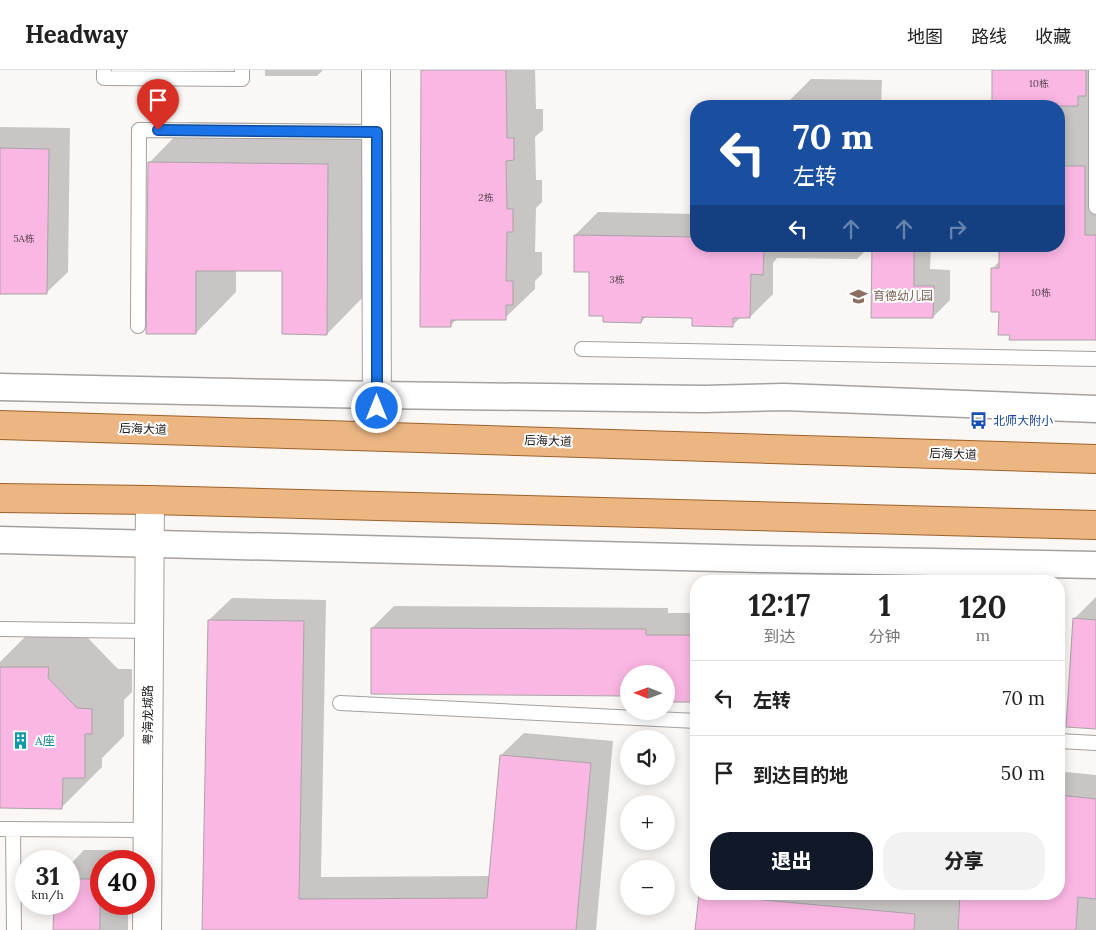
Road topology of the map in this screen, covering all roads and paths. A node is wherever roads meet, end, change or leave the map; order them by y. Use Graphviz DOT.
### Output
graph roads {
  1 [pos="104,70"];
  2 [pos="242,70"];
  3 [pos="376,70"];
  4 [pos="1096,71"];
  5 [pos="377,132"];
  6 [pos="1096,207"];
  7 [pos="138,326"];
  8 [pos="582,349"];
  9 [pos="1096,359"];
  10 [pos="0,386"];
  11 [pos="377,395"];
  12 [pos="1096,409"];
  13 [pos="0,425"];
  14 [pos="377,435"];
  15 [pos="1096,459"];
  16 [pos="0,498"];
  17 [pos="150,500"];
  18 [pos="1096,524"];
  19 [pos="0,540"];
  20 [pos="150,543"];
  21 [pos="1096,565"];
  22 [pos="0,629"];
  23 [pos="149,631"];
  24 [pos="340,702"];
  25 [pos="690,722"];
  26 [pos="1065,741"];
  27 [pos="1096,743"];
  28 [pos="7,829"];
  29 [pos="147,830"];
  30 [pos="14,930"];
  31 [pos="147,930"];
  1 -- 2 [label="lane"];
  3 -- 5 [label="street"];
  4 -- 6 [label="lane"];
  5 -- 7 [label="lane"];
  5 -- 11 [label="street"];
  8 -- 9 [label="lane"];
  10 -- 11 [label="street"];
  11 -- 12 [label="street"];
  11 -- 14 [label="street"];
  13 -- 14 [label="main road, 后海大道"];
  14 -- 15 [label="main road, 后海大道"];
  16 -- 17 [label="main road"];
  17 -- 18 [label="main road"];
  17 -- 20 [label="street, 粤海龙城路"];
  19 -- 20 [label="street"];
  20 -- 21 [label="street"];
  20 -- 23 [label="street, 粤海龙城路"];
  22 -- 23 [label="lane"];
  23 -- 29 [label="street, 粤海龙城路"];
  24 -- 25 [label="lane"];
  26 -- 27 [label="lane"];
  28 -- 29 [label="lane"];
  28 -- 30 [label="lane"];
  29 -- 31 [label="street, 粤海龙城路"];
}
